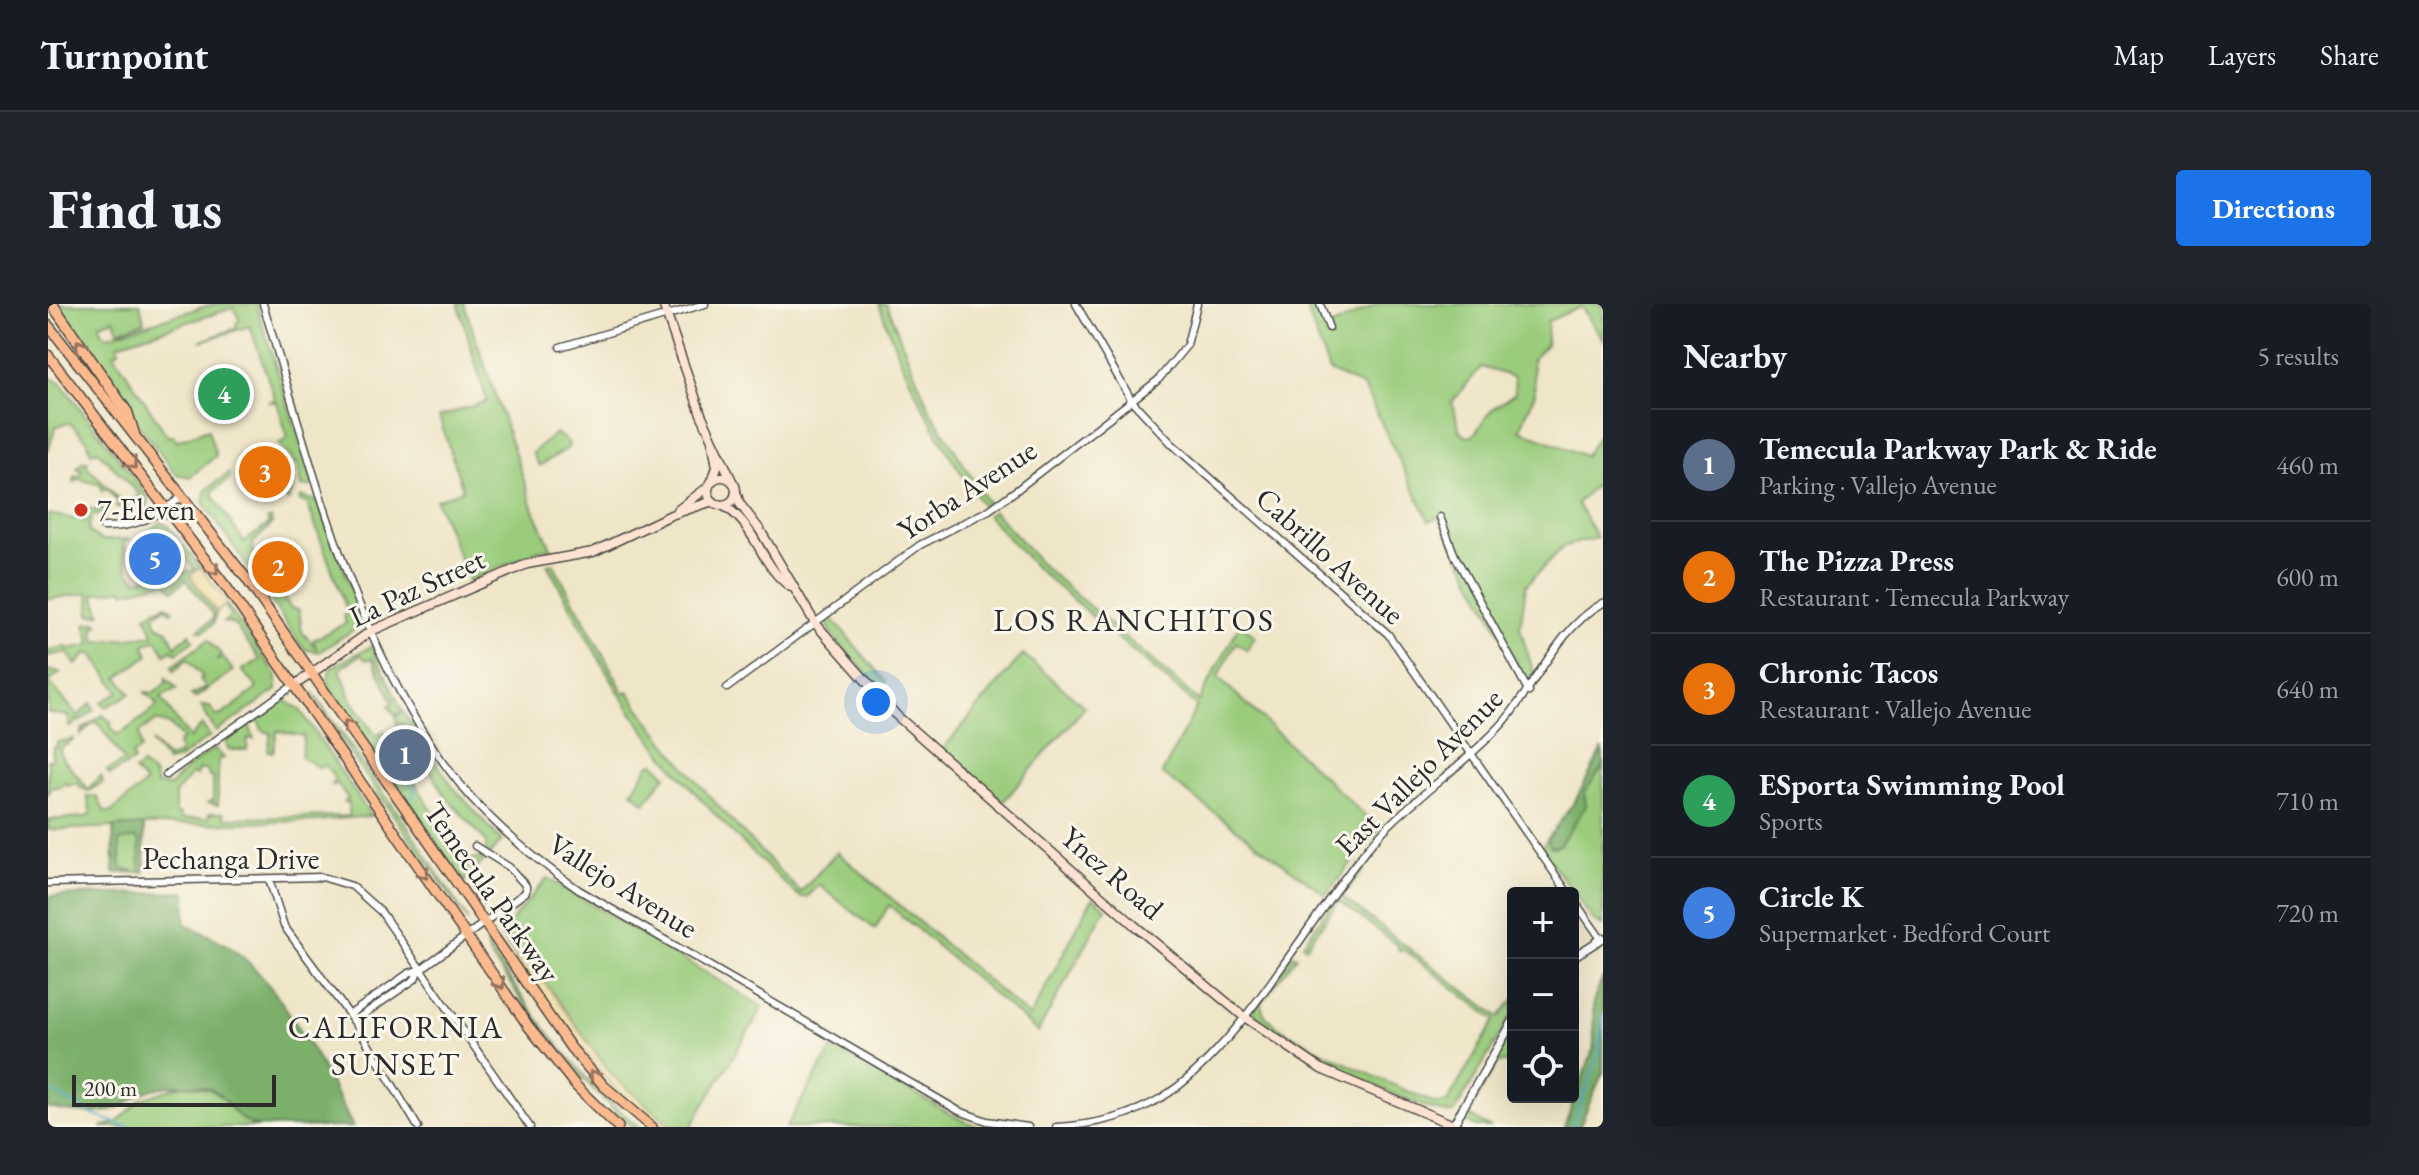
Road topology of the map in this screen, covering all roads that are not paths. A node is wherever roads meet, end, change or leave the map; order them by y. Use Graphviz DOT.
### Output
graph roads {
  1 [pos="52,304"];
  2 [pos="263,304"];
  3 [pos="663,304"];
  4 [pos="705,304"];
  5 [pos="1076,304"];
  6 [pos="1197,304"];
  7 [pos="1320,304"];
  8 [pos="667,317"];
  9 [pos="48,325"];
  10 [pos="1329,328"];
  11 [pos="560,347"];
  12 [pos="48,355"];
  13 [pos="1132,401"];
  14 [pos="134,434"];
  15 [pos="712,440"];
  16 [pos="732,481"];
  17 [pos="710,484"];
  18 [pos="736,492"];
  19 [pos="183,496"];
  20 [pos="717,503"];
  21 [pos="167,508"];
  22 [pos="671,515"];
  23 [pos="1440,517"];
  24 [pos="103,527"];
  25 [pos="792,588"];
  26 [pos="1603,603"];
  27 [pos="815,623"];
  28 [pos="371,631"];
  29 [pos="312,673"];
  30 [pos="295,685"];
  31 [pos="727,688"];
  32 [pos="1529,692"];
  33 [pos="1470,752"];
  34 [pos="166,775"];
  35 [pos="475,846"];
  36 [pos="269,879"];
  37 [pos="48,883"];
  38 [pos="1564,887"];
  39 [pos="1579,907"];
  40 [pos="484,922"];
  41 [pos="467,936"];
  42 [pos="1602,939"];
  43 [pos="1579,953"];
  44 [pos="419,970"];
  45 [pos="1243,1016"];
  46 [pos="352,1018"];
  47 [pos="1507,1031"];
  48 [pos="1454,1126"];
  49 [pos="418,1127"];
  50 [pos="530,1127"];
  51 [pos="618,1127"];
  52 [pos="652,1127"];
  53 [pos="1028,1127"];
  54 [pos="1056,1127"];
  14 -- 1 [label="highway, one-way"];
  2 -- 28 [label="street, Vallejo Avenue"];
  3 -- 8 [label="main road"];
  4 -- 8 [label="street"];
  5 -- 13 [label="street, Cabrillo Avenue"];
  6 -- 13 [label="street, Yorba Avenue"];
  7 -- 10 [label="street"];
  8 -- 11 [label="street"];
  8 -- 15 [label="main road"];
  9 -- 14 [label="main road, Temecula Parkway"];
  12 -- 21 [label="main road, Temecula Parkway, one-way"];
  13 -- 27 [label="street, Yorba Avenue"];
  13 -- 33 [label="street, Cabrillo Avenue"];
  14 -- 19 [label="main road, Temecula Parkway"];
  15 -- 16 [label="main road"];
  15 -- 17 [label="main road"];
  16 -- 17 [label="main road"];
  16 -- 18 [label="main road"];
  17 -- 20 [label="main road"];
  17 -- 22 [label="main road, La Paz Street"];
  18 -- 20 [label="main road"];
  18 -- 25 [label="main road, Ynez Road"];
  19 -- 21 [label="street"];
  19 -- 29 [label="main road, Temecula Parkway"];
  20 -- 22 [label="main road, La Paz Street"];
  20 -- 25 [label="main road, Ynez Road"];
  21 -- 24 [label="street"];
  21 -- 30 [label="main road, Temecula Parkway, one-way"];
  22 -- 28 [label="main road, La Paz Street"];
  23 -- 32 [label="street"];
  25 -- 27 [label="main road, Ynez Road"];
  26 -- 32 [label="street, East Vallejo Avenue"];
  27 -- 31 [label="street, Yorba Avenue"];
  27 -- 45 [label="main road, Ynez Road"];
  28 -- 29 [label="main road, La Paz Street"];
  28 -- 53 [label="street, Vallejo Avenue"];
  29 -- 30 [label="main road, La Paz Street"];
  40 -- 29 [label="main road, Temecula Parkway, one-way"];
  30 -- 34 [label="street, La Paz Street"];
  30 -- 41 [label="main road, Temecula Parkway, one-way"];
  32 -- 33 [label="street, East Vallejo Avenue"];
  33 -- 38 [label="street, Cabrillo Avenue"];
  33 -- 45 [label="street, East Vallejo Avenue"];
  35 -- 40 [label="street"];
  36 -- 37 [label="street, Pechanga Drive"];
  36 -- 44 [label="street, Pechanga Drive"];
  36 -- 46 [label="street"];
  39 -- 42 [label="street"];
  40 -- 41 [label="street"];
  52 -- 40 [label="main road, Temecula Parkway, one-way"];
  41 -- 44 [label="street"];
  41 -- 51 [label="main road, Temecula Parkway, one-way"];
  42 -- 43 [label="street"];
  44 -- 46 [label="street"];
  44 -- 50 [label="street, Pechanga Drive"];
  45 -- 48 [label="main road, Ynez Road"];
  45 -- 54 [label="street"];
  46 -- 49 [label="street"];
  47 -- 48 [label="street"];
}
